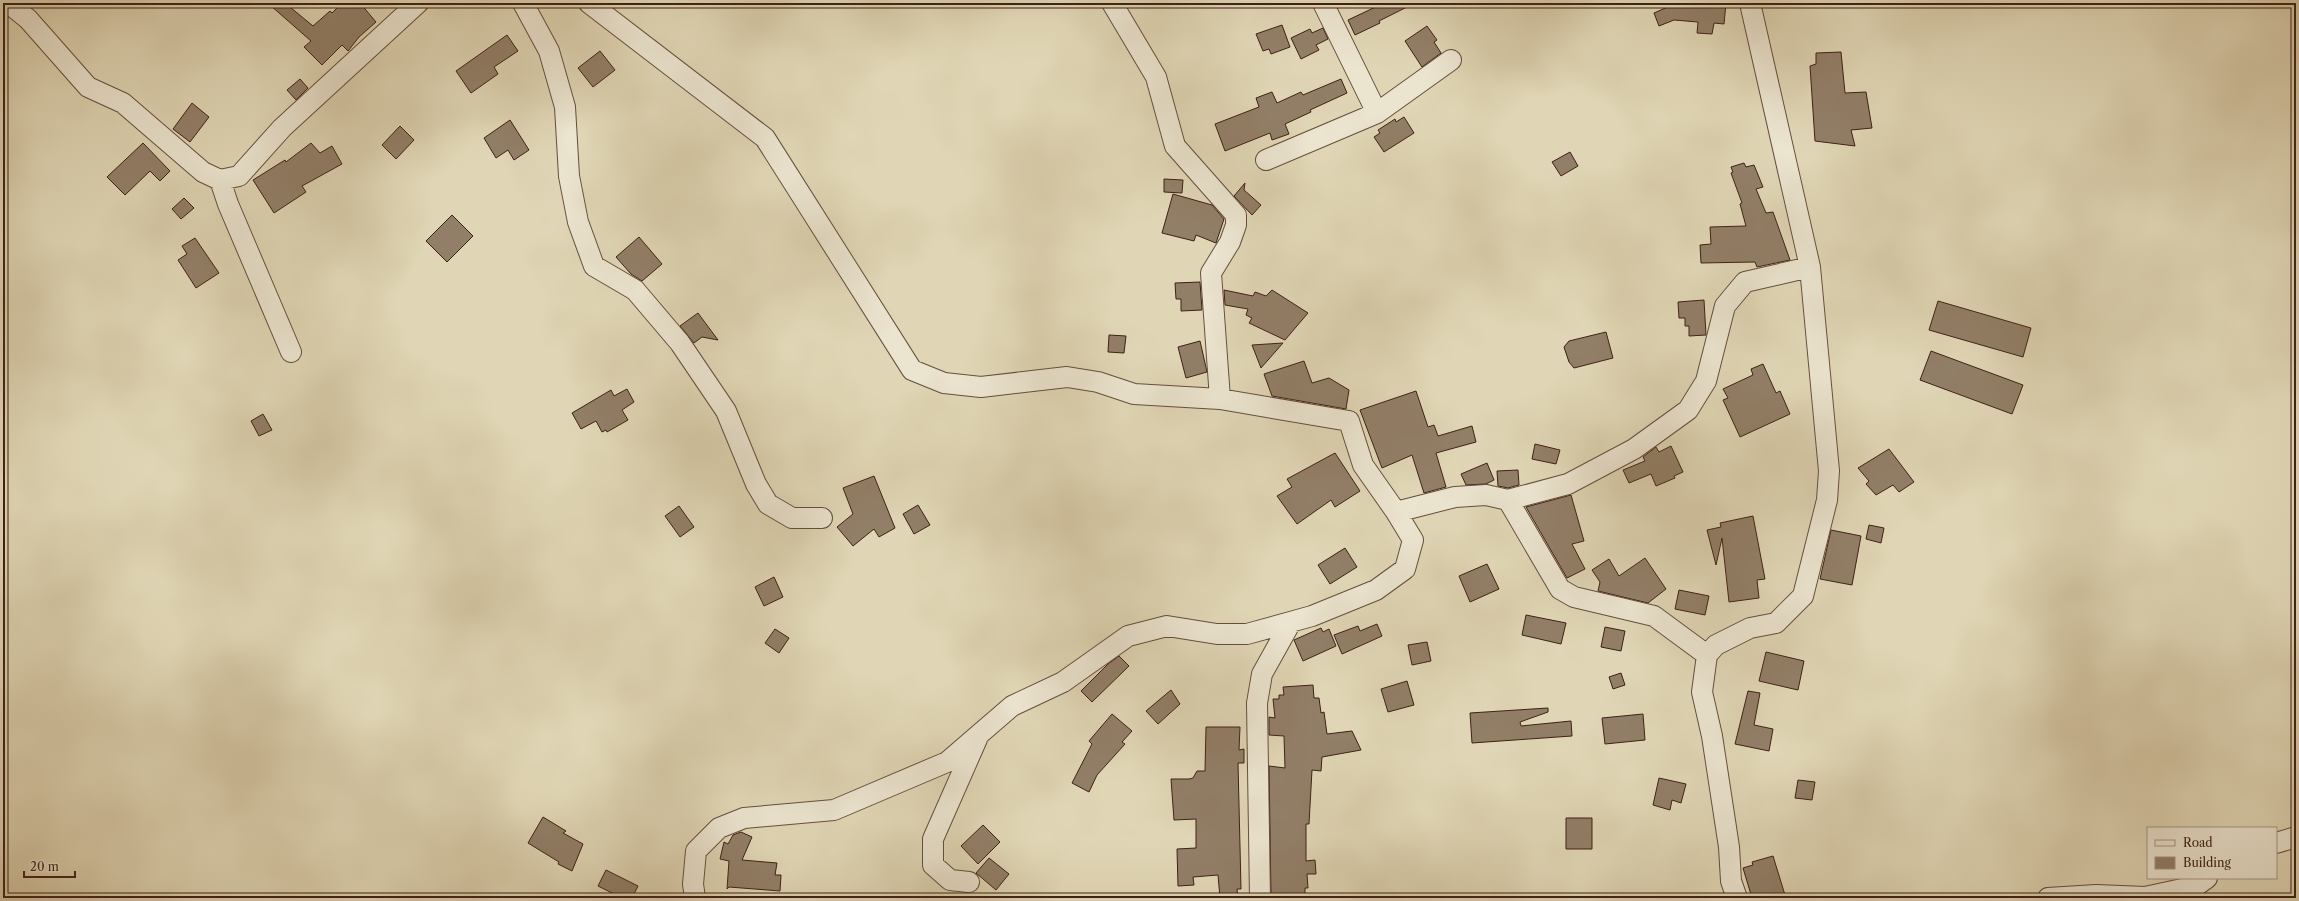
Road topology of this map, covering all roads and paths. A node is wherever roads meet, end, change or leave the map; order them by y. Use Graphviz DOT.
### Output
graph roads {
  1 [pos="8,3"];
  2 [pos="523,3"];
  3 [pos="589,3"];
  4 [pos="1112,3"];
  5 [pos="1322,3"];
  6 [pos="1750,3"];
  7 [pos="414,4"];
  8 [pos="1451,60"];
  9 [pos="1377,113"];
  10 [pos="1266,160"];
  11 [pos="220,180"];
  12 [pos="1810,267"];
  13 [pos="291,352"];
  14 [pos="1220,399"];
  15 [pos="1508,500"];
  16 [pos="1396,512"];
  17 [pos="822,518"];
  18 [pos="1291,622"];
  19 [pos="1707,655"];
  20 [pos="978,737"];
  21 [pos="2296,837"];
  22 [pos="2277,843"];
  23 [pos="2206,879"];
  24 [pos="969,882"];
  25 [pos="695,898"];
  26 [pos="1260,898"];
  27 [pos="1737,898"];
  28 [pos="2048,898"];
  1 -- 11 [label="street"];
  2 -- 17 [label="street"];
  3 -- 14 [label="street"];
  4 -- 14 [label="street"];
  5 -- 9 [label="street"];
  6 -- 12 [label="street"];
  7 -- 11 [label="street"];
  8 -- 9 [label="street"];
  9 -- 10 [label="street"];
  11 -- 13 [label="street"];
  12 -- 15 [label="street"];
  12 -- 19 [label="street"];
  14 -- 16 [label="street"];
  15 -- 16 [label="street"];
  15 -- 19 [label="street"];
  16 -- 18 [label="street"];
  18 -- 20 [label="street"];
  18 -- 26 [label="street"];
  19 -- 27 [label="street"];
  20 -- 24 [label="street"];
  20 -- 25 [label="street"];
  21 -- 22 [label="street"];
  23 -- 28 [label="street"];
}
